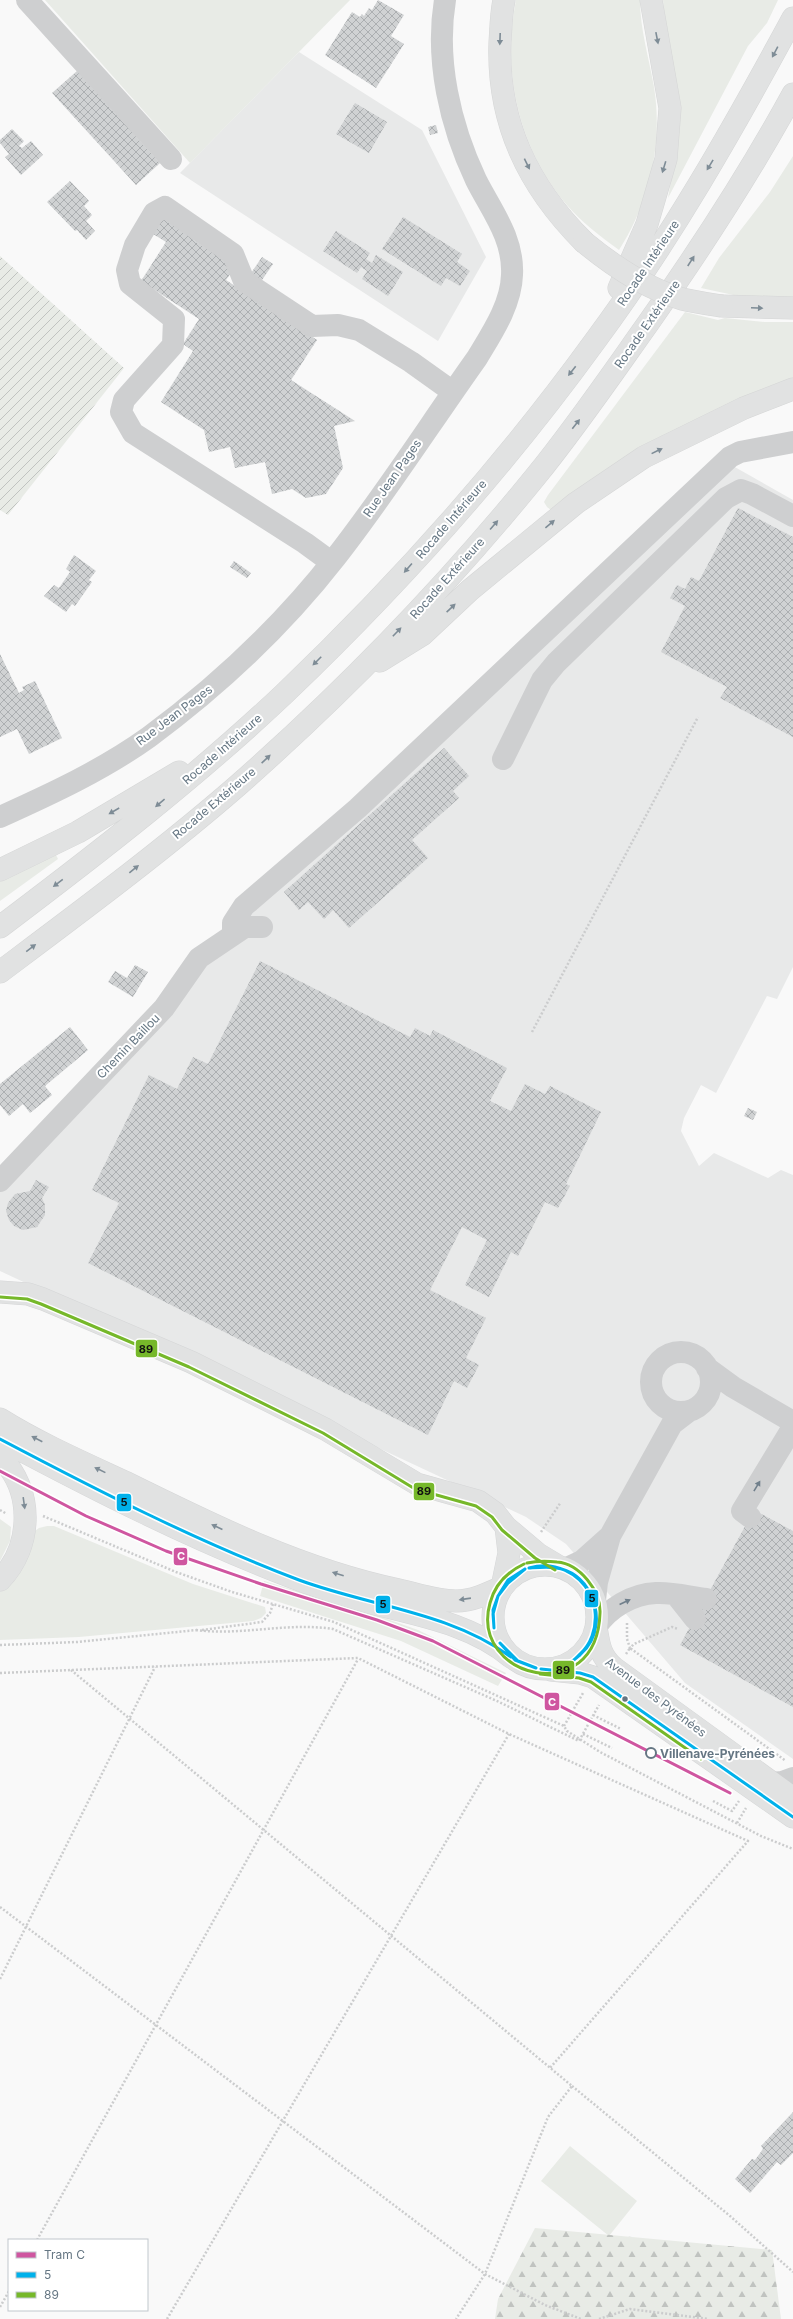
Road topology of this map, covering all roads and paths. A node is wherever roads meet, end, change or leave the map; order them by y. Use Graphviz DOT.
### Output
graph roads {
  1 [pos="27,0"];
  2 [pos="445,0"];
  3 [pos="504,0"];
  4 [pos="651,0"];
  5 [pos="793,18"];
  6 [pos="793,94"];
  7 [pos="171,158"];
  8 [pos="793,308"];
  9 [pos="596,340"];
  10 [pos="793,389"];
  11 [pos="453,392"];
  12 [pos="793,395"];
  13 [pos="744,408"];
  14 [pos="793,442"];
  15 [pos="793,516"];
  16 [pos="331,562"];
  17 [pos="351,680"];
  18 [pos="698,717"];
  19 [pos="232,741"];
  20 [pos="502,759"];
  21 [pos="0,817"];
  22 [pos="0,870"];
  23 [pos="0,927"];
  24 [pos="262,927"];
  25 [pos="233,935"];
  26 [pos="0,972"];
  27 [pos="532,1032"];
  28 [pos="0,1181"];
  29 [pos="0,1292"];
  30 [pos="708,1368"];
  31 [pos="733,1388"];
  32 [pos="709,1393"];
  33 [pos="667,1415"];
  34 [pos="0,1419"];
  35 [pos="793,1422"];
  36 [pos="793,1427"];
  37 [pos="0,1439"];
  38 [pos="0,1457"];
  39 [pos="0,1510"];
  40 [pos="25,1515"];
  41 [pos="750,1517"];
  42 [pos="506,1527"];
  43 [pos="610,1536"];
  44 [pos="562,1568"];
  45 [pos="0,1580"];
  46 [pos="502,1587"];
  47 [pos="595,1600"];
  48 [pos="273,1604"];
  49 [pos="696,1614"];
  50 [pos="334,1622"];
  51 [pos="596,1627"];
  52 [pos="333,1629"];
  53 [pos="196,1630"];
  54 [pos="0,1645"];
  55 [pos="630,1648"];
  56 [pos="511,1657"];
  57 [pos="358,1658"];
  58 [pos="155,1667"];
  59 [pos="541,1669"];
  60 [pos="71,1670"];
  61 [pos="0,1673"];
  62 [pos="608,1676"];
  63 [pos="593,1715"];
  64 [pos="129,1720"];
  65 [pos="621,1730"];
  66 [pos="508,1734"];
  67 [pos="583,1734"];
  68 [pos="581,1738"];
  69 [pos="612,1748"];
  70 [pos="784,1774"];
  71 [pos="793,1798"];
  72 [pos="793,1817"];
  73 [pos="263,1831"];
  74 [pos="793,1848"];
  75 [pos="0,1907"];
  76 [pos="26,1926"];
  77 [pos="390,1935"];
  78 [pos="0,1979"];
  79 [pos="155,2024"];
  80 [pos="550,2068"];
  81 [pos="572,2086"];
  82 [pos="284,2122"];
  83 [pos="38,2239"];
  84 [pos="793,2272"];
  85 [pos="485,2274"];
  86 [pos="8,2293"];
  87 [pos="0,2307"];
  88 [pos="168,2319"];
  89 [pos="456,2319"];
  90 [pos="581,2319"];
  91 [pos="599,2319"];
  92 [pos="708,2319"];
  1 -- 7 [label="street"];
  2 -- 11 [label="street, Rue Jean Pages"];
  3 -- 8 [label="main road, one-way, bridge"];
  4 -- 9 [label="main road, one-way"];
  5 -- 9 [label="main road, Rocade Intérieure, one-way"];
  17 -- 6 [label="main road, Rocade Extérieure, one-way"];
  9 -- 19 [label="main road, Rocade Intérieure, one-way"];
  10 -- 13 [label="main road"];
  11 -- 16 [label="street, Rue Jean Pages"];
  11 -- 16 [label="street"];
  12 -- 13 [label="street"];
  17 -- 13 [label="main road, one-way"];
  14 -- 25 [label="street"];
  15 -- 20 [label="street"];
  16 -- 21 [label="street, Rue Jean Pages"];
  26 -- 17 [label="main road, Rocade Extérieure, one-way"];
  18 -- 27 [label="path"];
  19 -- 22 [label="main road, one-way"];
  19 -- 23 [label="main road, Rocade Intérieure, one-way"];
  24 -- 25 [label="street, Chemin Baillou"];
  25 -- 28 [label="street, Chemin Baillou"];
  29 -- 42 [label="main road"];
  30 -- 31 [label="street"];
  30 -- 32 [label="street"];
  30 -- 33 [label="street"];
  31 -- 32 [label="street"];
  31 -- 35 [label="street"];
  32 -- 33 [label="street"];
  33 -- 43 [label="street"];
  46 -- 34 [label="main road, one-way"];
  41 -- 36 [label="street, one-way"];
  37 -- 56 [label="main road"];
  38 -- 40 [label="main road, one-way"];
  39 -- 40 [label="path"];
  40 -- 45 [label="main road"];
  40 -- 48 [label="path"];
  42 -- 44 [label="main road"];
  42 -- 46 [label="main road"];
  43 -- 44 [label="street"];
  43 -- 47 [label="street"];
  44 -- 46 [label="main road"];
  44 -- 47 [label="main road"];
  46 -- 56 [label="main road"];
  47 -- 51 [label="main road"];
  48 -- 50 [label="path"];
  48 -- 53 [label="path"];
  51 -- 49 [label="street, one-way"];
  49 -- 55 [label="path"];
  50 -- 52 [label="path"];
  50 -- 68 [label="path"];
  51 -- 59 [label="main road"];
  51 -- 62 [label="main road, Avenue des Pyrénées"];
  52 -- 53 [label="path"];
  52 -- 68 [label="path"];
  53 -- 54 [label="path"];
  55 -- 62 [label="path"];
  55 -- 70 [label="path"];
  56 -- 59 [label="main road"];
  57 -- 58 [label="path"];
  57 -- 66 [label="path"];
  57 -- 73 [label="path"];
  58 -- 60 [label="path"];
  58 -- 64 [label="path"];
  59 -- 62 [label="main road, Avenue des Pyrénées"];
  60 -- 61 [label="path"];
  60 -- 64 [label="path"];
  62 -- 63 [label="path"];
  62 -- 70 [label="main road, Avenue des Pyrénées"];
  62 -- 72 [label="main road, Avenue des Pyrénées"];
  63 -- 65 [label="path"];
  63 -- 67 [label="path"];
  64 -- 73 [label="path"];
  64 -- 76 [label="path"];
  66 -- 77 [label="path"];
  66 -- 80 [label="path"];
  67 -- 68 [label="path"];
  67 -- 69 [label="path"];
  68 -- 74 [label="path"];
  70 -- 71 [label="main road, Avenue des Pyrénées"];
  73 -- 77 [label="path"];
  73 -- 79 [label="path"];
  75 -- 76 [label="path"];
  76 -- 78 [label="path"];
  76 -- 79 [label="path"];
  77 -- 80 [label="path"];
  77 -- 82 [label="path"];
  79 -- 82 [label="path"];
  79 -- 83 [label="path"];
  80 -- 81 [label="path"];
  81 -- 84 [label="path"];
  81 -- 85 [label="path"];
  82 -- 85 [label="path"];
  82 -- 88 [label="path"];
  85 -- 89 [label="path"];
  85 -- 90 [label="path"];
  86 -- 87 [label="path"];
  91 -- 92 [label="path"];
}
